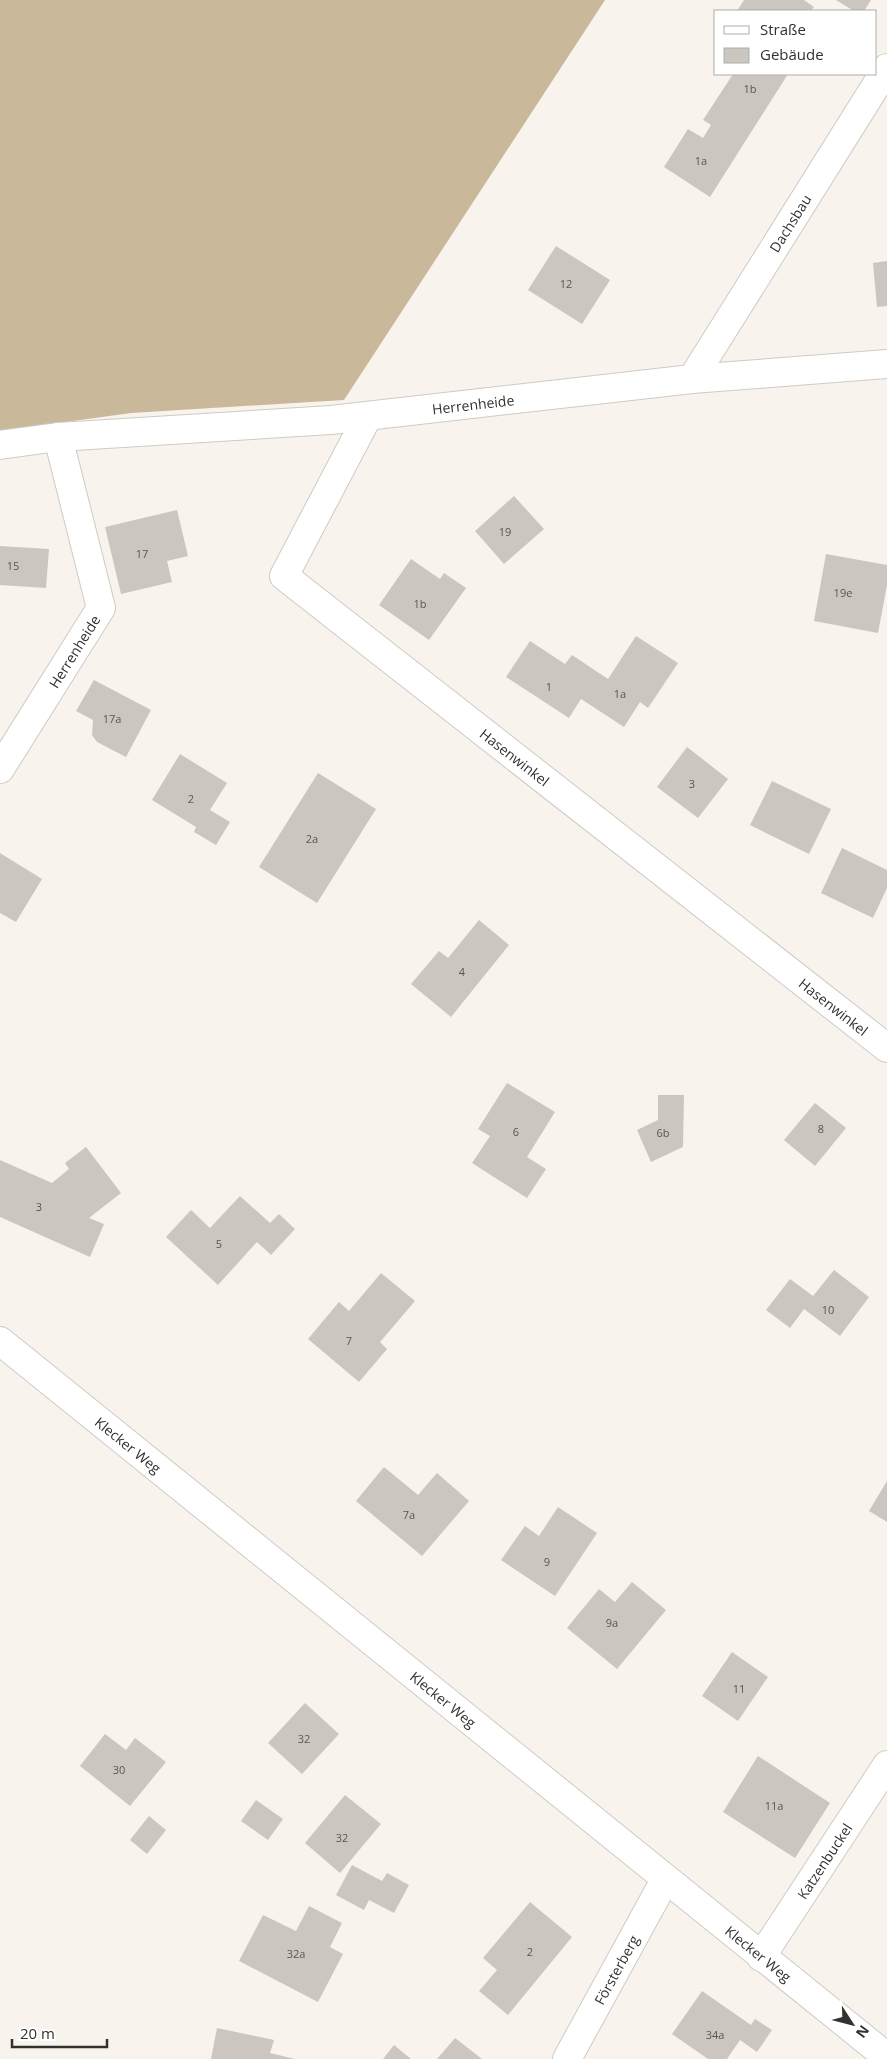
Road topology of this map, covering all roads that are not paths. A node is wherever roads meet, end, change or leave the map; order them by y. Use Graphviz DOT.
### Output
graph roads {
  1 [pos="887,68"];
  2 [pos="887,364"];
  3 [pos="692,378"];
  4 [pos="368,416"];
  5 [pos="58,437"];
  6 [pos="0,445"];
  7 [pos="0,769"];
  8 [pos="887,1048"];
  9 [pos="0,1340"];
  10 [pos="887,1765"];
  11 [pos="665,1880"];
  12 [pos="761,1958"];
  13 [pos="887,2057"];
  14 [pos="567,2059"];
  1 -- 3 [label="street, Dachsbau"];
  2 -- 3 [label="street, Herrenheide"];
  3 -- 4 [label="street, Herrenheide"];
  4 -- 5 [label="street, Herrenheide"];
  4 -- 8 [label="street, Hasenwinkel"];
  5 -- 6 [label="street, Herrenheide"];
  5 -- 7 [label="street, Herrenheide"];
  9 -- 11 [label="street, Klecker Weg"];
  10 -- 12 [label="street, Katzenbuckel"];
  11 -- 12 [label="street, Klecker Weg"];
  11 -- 14 [label="street, Försterberg"];
  12 -- 13 [label="street, Klecker Weg"];
}
